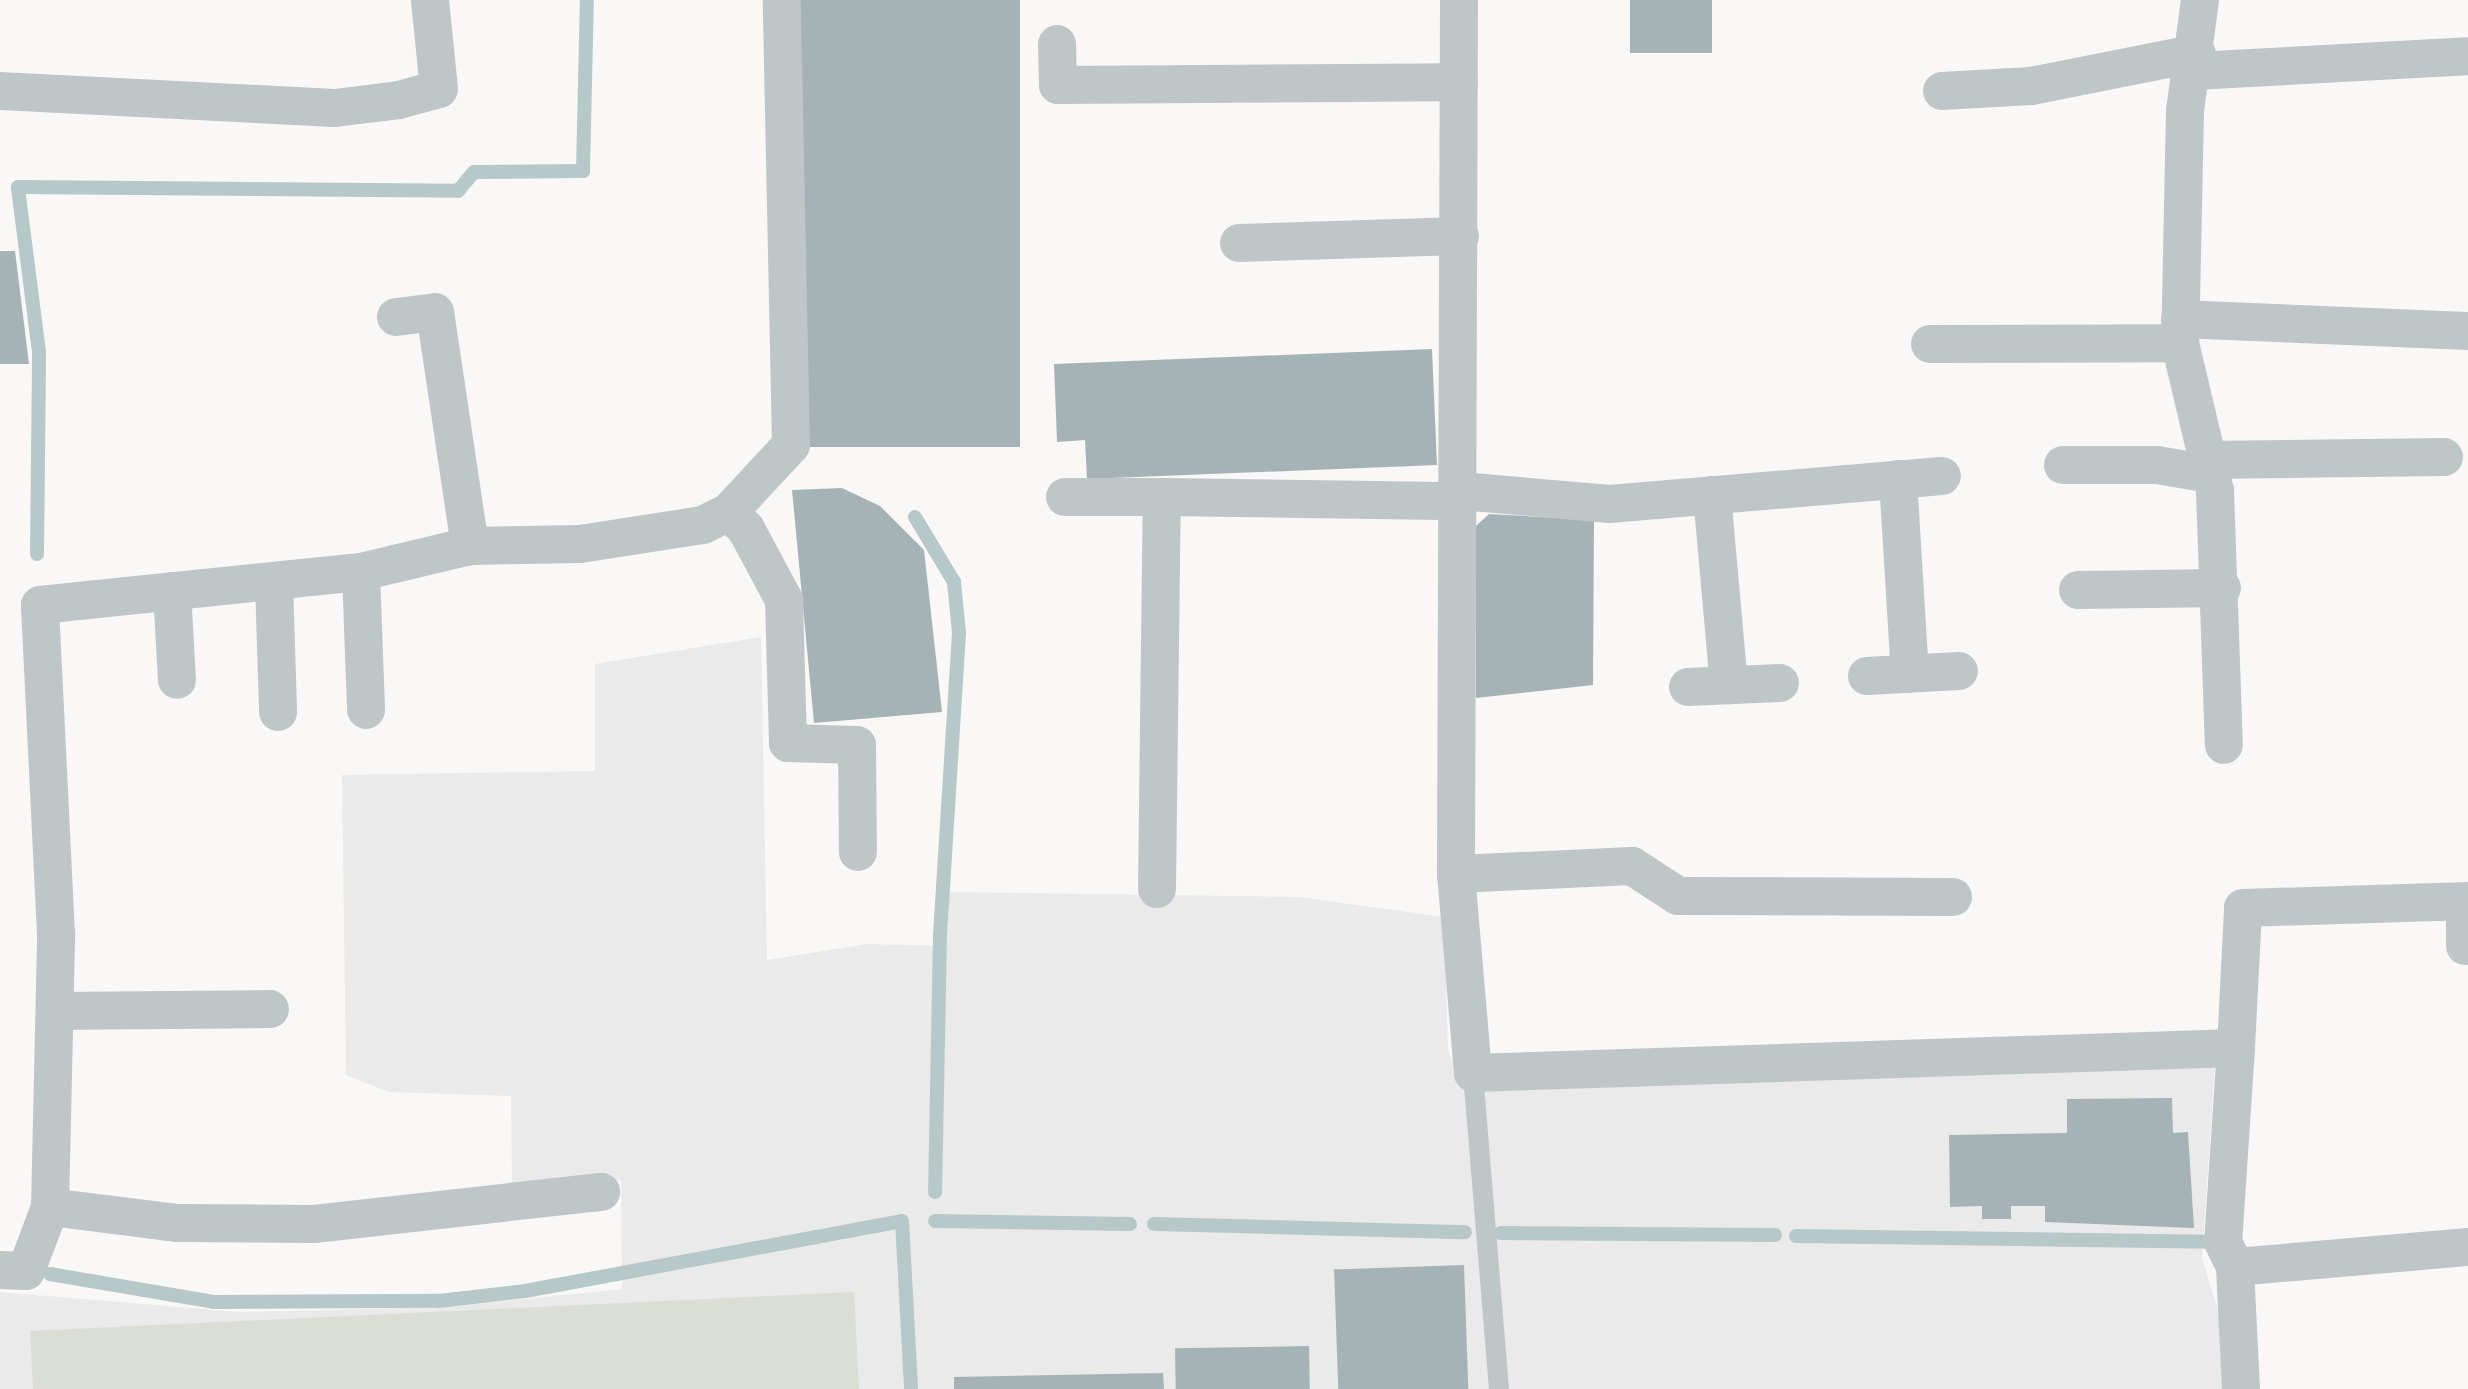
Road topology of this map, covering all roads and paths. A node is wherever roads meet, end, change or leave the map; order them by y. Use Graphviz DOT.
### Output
graph roads {
  1 [pos="430,0"];
  2 [pos="782,0"];
  3 [pos="1459,0"];
  4 [pos="2200,0"];
  5 [pos="1057,44"];
  6 [pos="2468,56"];
  7 [pos="2195,62"];
  8 [pos="1459,82"];
  9 [pos="0,91"];
  10 [pos="1942,91"];
  11 [pos="1460,236"];
  12 [pos="1239,243"];
  13 [pos="396,317"];
  14 [pos="2180,331"];
  15 [pos="2468,331"];
  16 [pos="1930,344"];
  17 [pos="2444,457"];
  18 [pos="2063,465"];
  19 [pos="2208,467"];
  20 [pos="1942,476"];
  21 [pos="1898,479"];
  22 [pos="1712,495"];
  23 [pos="1461,496"];
  24 [pos="1065,497"];
  25 [pos="1162,497"];
  26 [pos="729,512"];
  27 [pos="470,546"];
  28 [pos="361,572"];
  29 [pos="274,582"];
  30 [pos="2222,588"];
  31 [pos="2078,590"];
  32 [pos="172,591"];
  33 [pos="1959,671"];
  34 [pos="1910,674"];
  35 [pos="1867,676"];
  36 [pos="177,680"];
  37 [pos="1780,683"];
  38 [pos="1729,685"];
  39 [pos="1688,687"];
  40 [pos="366,710"];
  41 [pos="278,712"];
  42 [pos="2224,745"];
  43 [pos="858,852"];
  44 [pos="1456,874"];
  45 [pos="1157,889"];
  46 [pos="1953,897"];
  47 [pos="2466,902"];
  48 [pos="2465,946"];
  49 [pos="270,1009"];
  50 [pos="55,1011"];
  51 [pos="2236,1048"];
  52 [pos="1473,1073"];
  53 [pos="601,1192"];
  54 [pos="50,1207"];
  55 [pos="2468,1247"];
  56 [pos="2235,1267"];
  57 [pos="0,1270"];
  58 [pos="1499,1389"];
  59 [pos="2241,1389"];
  1 -- 9 [label="street"];
  2 -- 26 [label="street"];
  3 -- 8 [label="street"];
  4 -- 7 [label="street"];
  5 -- 8 [label="street"];
  6 -- 7 [label="street"];
  7 -- 10 [label="street"];
  7 -- 14 [label="street"];
  8 -- 11 [label="street"];
  11 -- 12 [label="street"];
  11 -- 23 [label="street"];
  13 -- 27 [label="street"];
  14 -- 15 [label="street"];
  14 -- 16 [label="street"];
  14 -- 19 [label="street"];
  17 -- 19 [label="street"];
  18 -- 19 [label="street"];
  19 -- 30 [label="street"];
  20 -- 21 [label="street"];
  21 -- 22 [label="street"];
  21 -- 34 [label="street"];
  22 -- 23 [label="street"];
  22 -- 38 [label="street"];
  23 -- 25 [label="street"];
  23 -- 44 [label="street"];
  24 -- 25 [label="street"];
  25 -- 45 [label="street"];
  26 -- 27 [label="street"];
  26 -- 43 [label="street"];
  27 -- 28 [label="street"];
  28 -- 29 [label="street"];
  28 -- 40 [label="street"];
  29 -- 32 [label="street"];
  29 -- 41 [label="street"];
  30 -- 31 [label="street"];
  30 -- 42 [label="street"];
  32 -- 36 [label="street"];
  32 -- 50 [label="street"];
  33 -- 34 [label="street"];
  34 -- 35 [label="street"];
  37 -- 38 [label="street"];
  38 -- 39 [label="street"];
  44 -- 46 [label="street"];
  44 -- 52 [label="street"];
  47 -- 48 [label="street"];
  47 -- 51 [label="street"];
  49 -- 50 [label="street"];
  50 -- 54 [label="street"];
  51 -- 52 [label="street"];
  51 -- 56 [label="street"];
  52 -- 58 [label="lane"];
  53 -- 54 [label="street"];
  54 -- 57 [label="street"];
  55 -- 56 [label="street"];
  56 -- 59 [label="street"];
}
